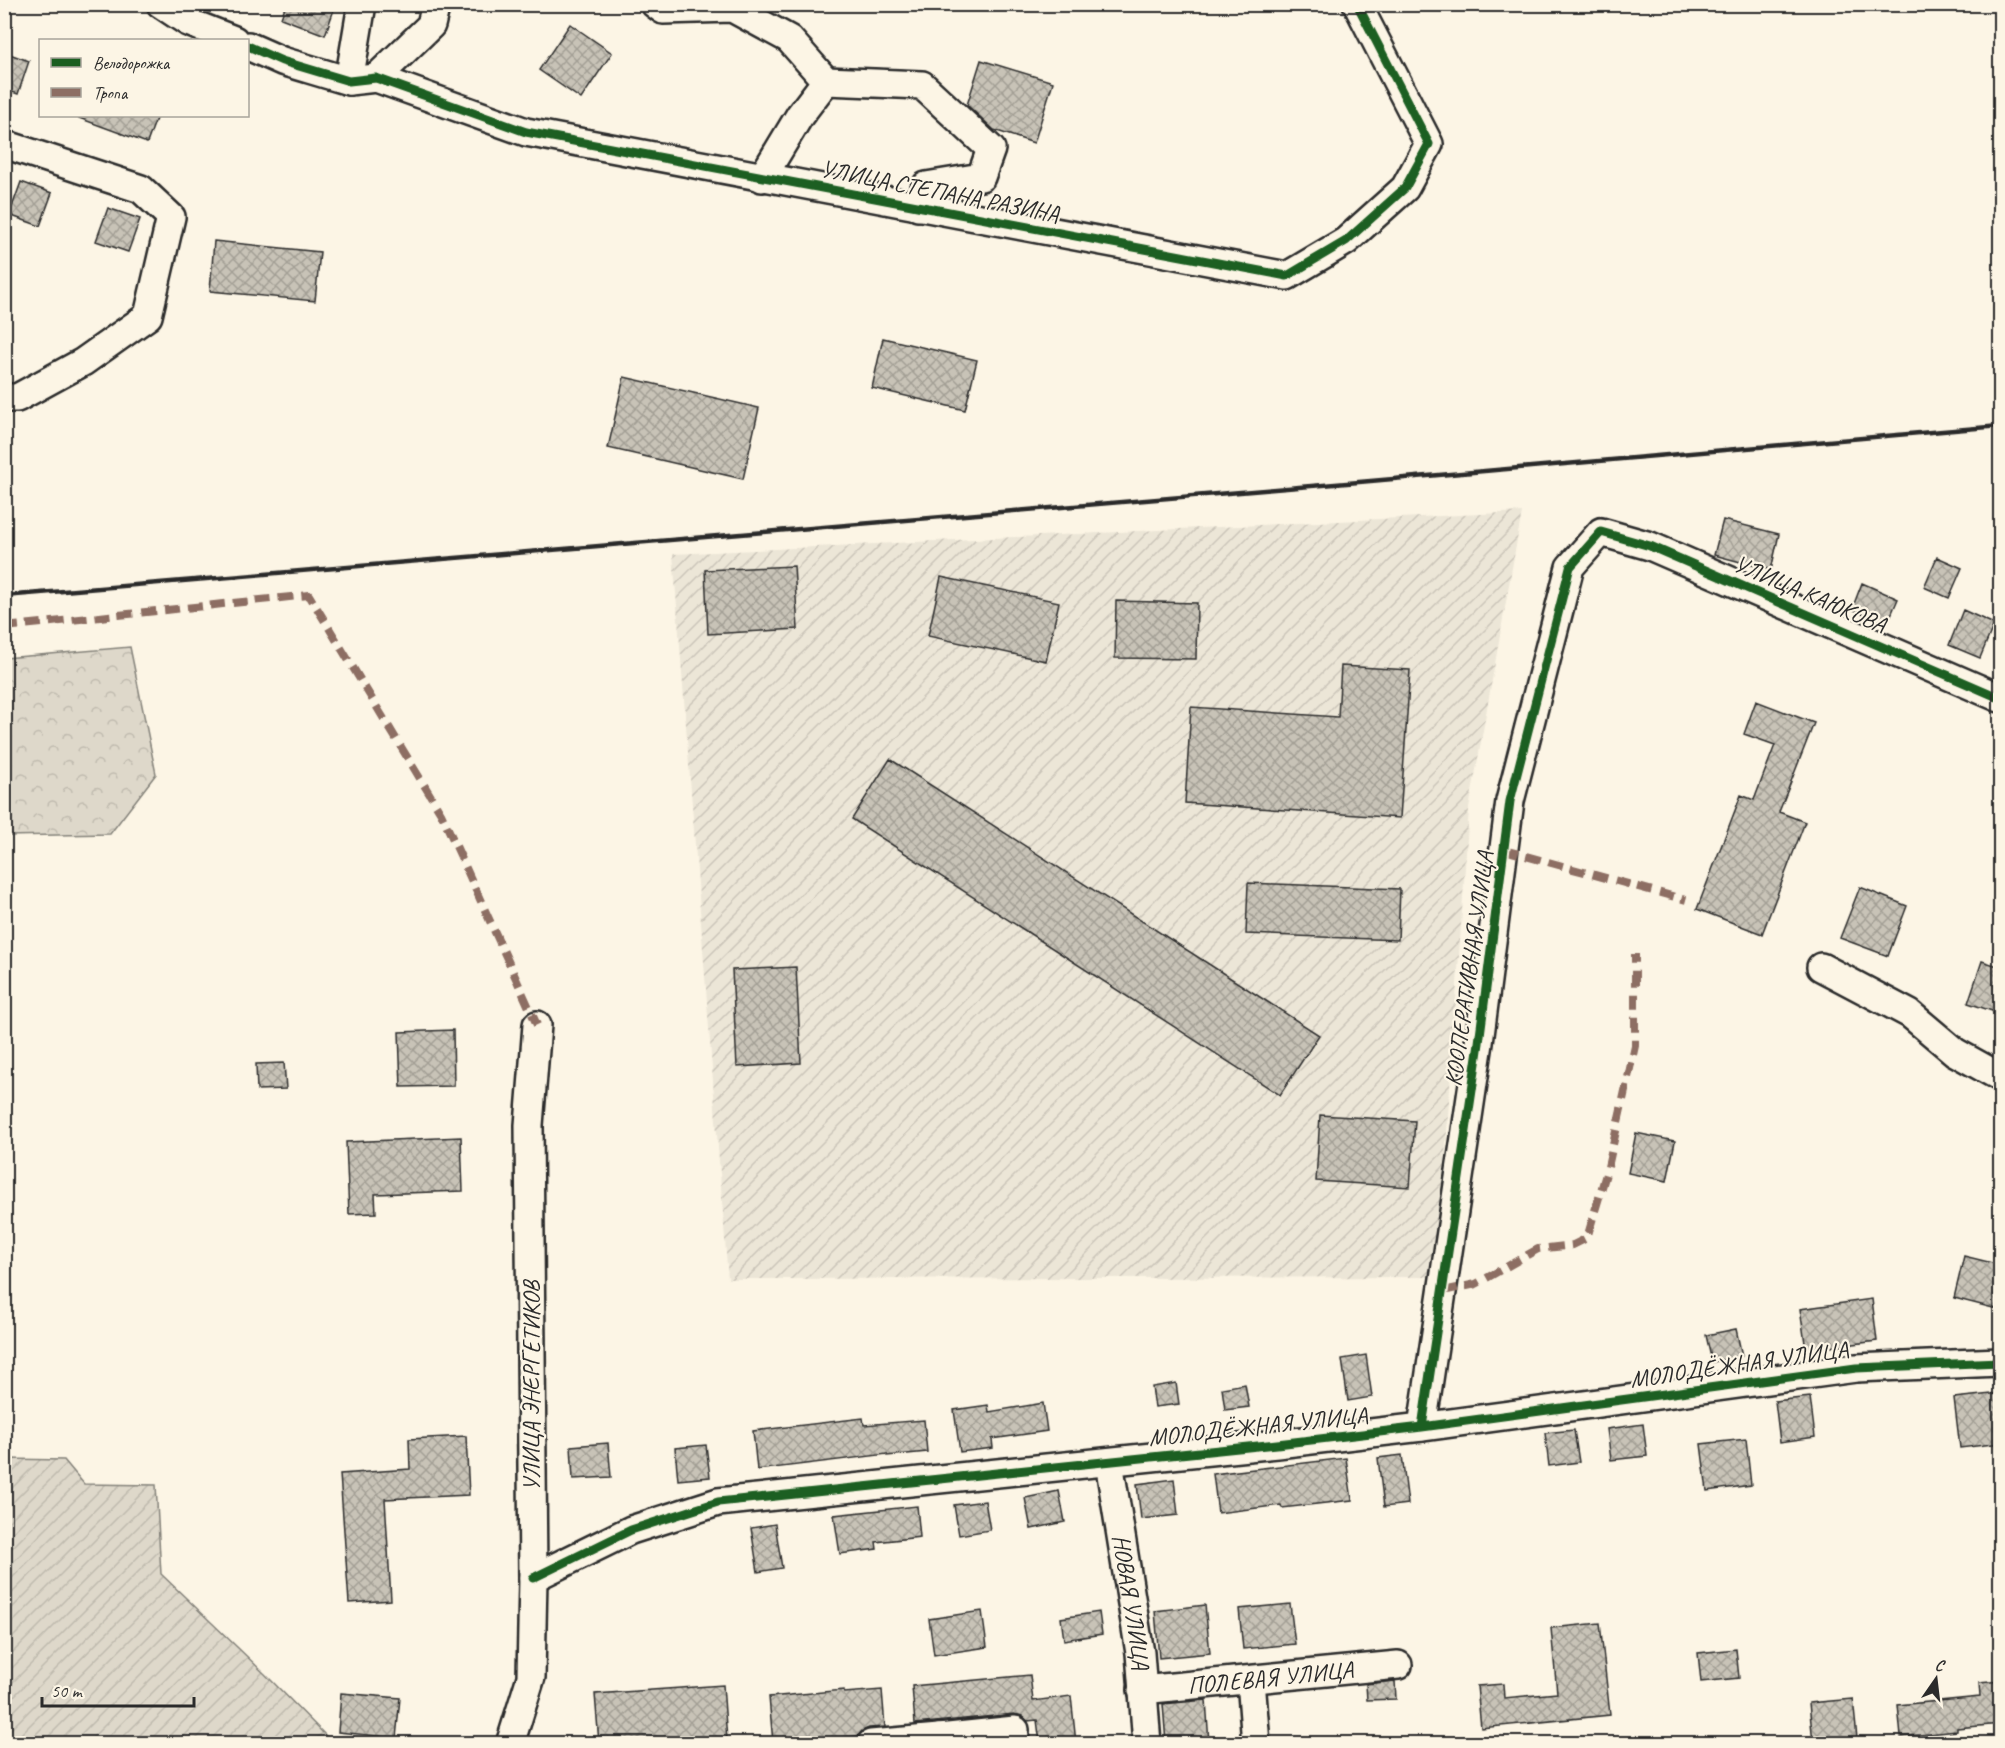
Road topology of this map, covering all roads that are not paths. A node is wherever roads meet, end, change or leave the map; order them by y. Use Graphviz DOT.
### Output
graph roads {
  1 [pos="160,4"];
  2 [pos="362,4"];
  3 [pos="436,4"];
  4 [pos="655,4"];
  5 [pos="1357,4"];
  6 [pos="231,39"];
  7 [pos="249,46"];
  8 [pos="376,78"];
  9 [pos="349,81"];
  10 [pos="826,81"];
  11 [pos="4,144"];
  12 [pos="762,178"];
  13 [pos="918,207"];
  14 [pos="4,398"];
  15 [pos="1601,532"];
  16 [pos="2001,698"];
  17 [pos="1821,967"];
  18 [pos="537,1025"];
  19 [pos="2001,1077"];
  20 [pos="2001,1362"];
  21 [pos="1422,1427"];
  22 [pos="1109,1462"];
  23 [pos="533,1578"];
  24 [pos="1398,1665"];
  25 [pos="1251,1680"];
  26 [pos="1142,1690"];
  27 [pos="939,1741"];
  28 [pos="510,1743"];
  29 [pos="871,1743"];
  30 [pos="1014,1743"];
  31 [pos="1147,1743"];
  32 [pos="1256,1743"];
  1 -- 6 [label="street"];
  2 -- 9 [label="street"];
  3 -- 8 [label="street"];
  4 -- 10 [label="street"];
  5 -- 13 [label="street, УЛИЦА СТЕПАНА РАЗИНА"];
  7 -- 9 [label="street, УЛИЦА СТЕПАНА РАЗИНА"];
  8 -- 9 [label="street, УЛИЦА СТЕПАНА РАЗИНА"];
  8 -- 12 [label="street, УЛИЦА СТЕПАНА РАЗИНА"];
  10 -- 12 [label="street"];
  10 -- 13 [label="street"];
  11 -- 14 [label="street"];
  12 -- 13 [label="street, УЛИЦА СТЕПАНА РАЗИНА"];
  15 -- 16 [label="street, УЛИЦА КАЮКОВА"];
  15 -- 21 [label="street, КООПЕРАТИВНАЯ УЛИЦА"];
  17 -- 19 [label="street"];
  18 -- 23 [label="street, УЛИЦА ЭНЕРГЕТИКОВ"];
  20 -- 21 [label="street, МОЛОДЁЖНАЯ УЛИЦА"];
  21 -- 22 [label="street, МОЛОДЁЖНАЯ УЛИЦА"];
  22 -- 23 [label="street, МОЛОДЁЖНАЯ УЛИЦА"];
  22 -- 26 [label="street, НОВАЯ УЛИЦА"];
  23 -- 28 [label="street, УЛИЦА ЭНЕРГЕТИКОВ"];
  24 -- 25 [label="street, ПОЛЕВАЯ УЛИЦА"];
  25 -- 26 [label="street, ПОЛЕВАЯ УЛИЦА"];
  25 -- 32 [label="street"];
  26 -- 31 [label="street, НОВАЯ УЛИЦА"];
  27 -- 29 [label="street"];
  27 -- 30 [label="street"];
}
